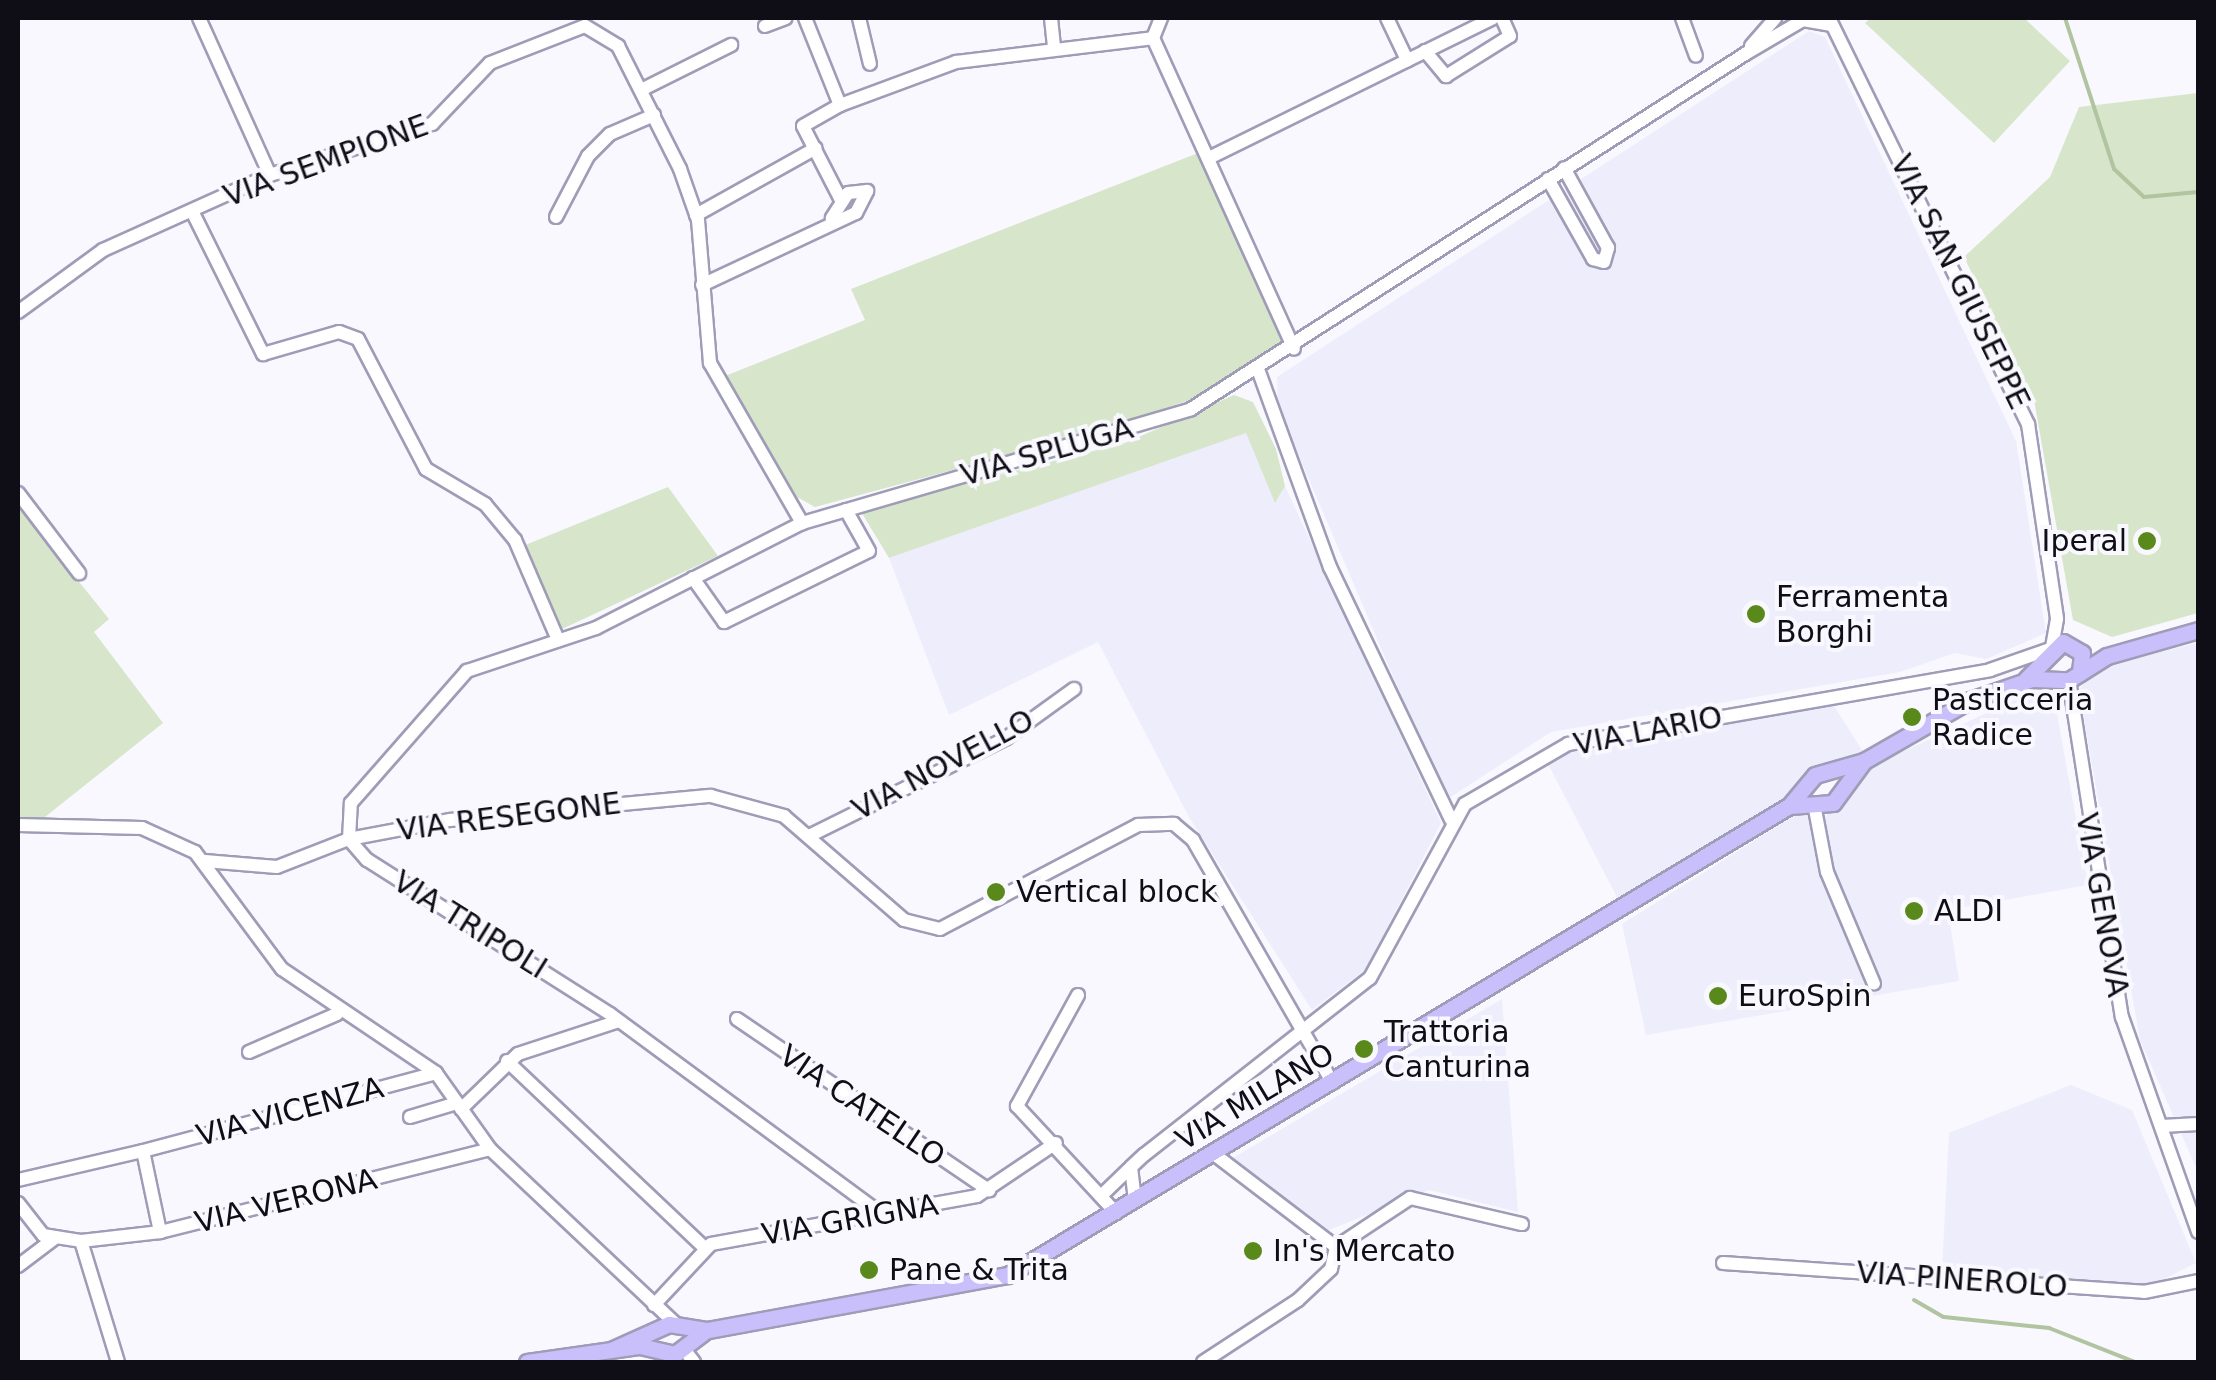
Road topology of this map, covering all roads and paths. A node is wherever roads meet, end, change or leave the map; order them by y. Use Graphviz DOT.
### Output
graph roads {
  1 [pos="199,18"];
  2 [pos="786,18"];
  3 [pos="805,18"];
  4 [pos="859,18"];
  5 [pos="1051,18"];
  6 [pos="1162,18"];
  7 [pos="1387,18"];
  8 [pos="1492,18"];
  9 [pos="1502,18"];
  10 [pos="1682,18"];
  11 [pos="1775,18"];
  12 [pos="1830,21"];
  13 [pos="765,26"];
  14 [pos="1153,38"];
  15 [pos="731,45"];
  16 [pos="1054,50"];
  17 [pos="1425,52"];
  18 [pos="1745,54"];
  19 [pos="1696,56"];
  20 [pos="1407,60"];
  21 [pos="870,64"];
  22 [pos="642,90"];
  23 [pos="840,105"];
  24 [pos="654,116"];
  25 [pos="816,148"];
  26 [pos="1211,156"];
  27 [pos="1564,168"];
  28 [pos="270,174"];
  29 [pos="1548,178"];
  30 [pos="842,202"];
  31 [pos="192,211"];
  32 [pos="696,215"];
  33 [pos="556,217"];
  34 [pos="832,218"];
  35 [pos="702,285"];
  36 [pos="18,312"];
  37 [pos="1294,349"];
  38 [pos="1260,372"];
  39 [pos="18,494"];
  40 [pos="846,510"];
  41 [pos="802,523"];
  42 [pos="79,573"];
  43 [pos="694,578"];
  44 [pos="2057,619"];
  45 [pos="2198,630"];
  46 [pos="558,640"];
  47 [pos="2077,648"];
  48 [pos="2128,649"];
  49 [pos="2047,652"];
  50 [pos="2066,680"];
  51 [pos="2023,682"];
  52 [pos="1074,690"];
  53 [pos="1864,761"];
  54 [pos="1824,774"];
  55 [pos="1838,787"];
  56 [pos="1816,804"];
  57 [pos="1450,819"];
  58 [pos="18,825"];
  59 [pos="810,836"];
  60 [pos="348,839"];
  61 [pos="205,861"];
  62 [pos="1874,984"];
  63 [pos="1078,995"];
  64 [pos="337,1014"];
  65 [pos="736,1019"];
  66 [pos="619,1021"];
  67 [pos="1304,1036"];
  68 [pos="248,1052"];
  69 [pos="507,1061"];
  70 [pos="436,1073"];
  71 [pos="1334,1083"];
  72 [pos="459,1106"];
  73 [pos="410,1117"];
  74 [pos="2198,1124"];
  75 [pos="2162,1126"];
  76 [pos="1056,1143"];
  77 [pos="490,1149"];
  78 [pos="143,1151"];
  79 [pos="1214,1154"];
  80 [pos="1130,1168"];
  81 [pos="18,1180"];
  82 [pos="990,1190"];
  83 [pos="1102,1195"];
  84 [pos="1136,1200"];
  85 [pos="18,1203"];
  86 [pos="1116,1213"];
  87 [pos="880,1214"];
  88 [pos="1522,1224"];
  89 [pos="2197,1226"];
  90 [pos="160,1232"];
  91 [pos="55,1238"];
  92 [pos="81,1241"];
  93 [pos="1336,1246"];
  94 [pos="705,1248"];
  95 [pos="1723,1264"];
  96 [pos="18,1266"];
  97 [pos="2198,1281"];
  98 [pos="654,1305"];
  99 [pos="676,1343"];
  100 [pos="118,1362"];
  101 [pos="528,1362"];
  102 [pos="1203,1362"];
  1 -- 28 [label="street"];
  2 -- 13 [label="street"];
  3 -- 23 [label="street"];
  4 -- 21 [label="street"];
  5 -- 16 [label="street"];
  6 -- 14 [label="street"];
  7 -- 20 [label="street"];
  8 -- 17 [label="street"];
  9 -- 17 [label="street"];
  10 -- 19 [label="street"];
  11 -- 18 [label="street, VIA SPLUGA"];
  12 -- 18 [label="street, VIA SPLUGA"];
  12 -- 44 [label="street, VIA SAN GIUSEPPE"];
  14 -- 16 [label="street"];
  14 -- 26 [label="street"];
  15 -- 22 [label="street"];
  16 -- 23 [label="street"];
  17 -- 20 [label="street"];
  18 -- 27 [label="street, VIA SPLUGA"];
  20 -- 26 [label="street"];
  22 -- 24 [label="street, VIA SEMPIONE"];
  22 -- 28 [label="street, VIA SEMPIONE"];
  23 -- 25 [label="street"];
  24 -- 32 [label="street, VIA SEMPIONE"];
  24 -- 33 [label="street"];
  25 -- 30 [label="street"];
  25 -- 32 [label="street"];
  26 -- 37 [label="street"];
  27 -- 29 [label="street, VIA SPLUGA"];
  27 -- 29 [label="street"];
  28 -- 31 [label="street, VIA SEMPIONE"];
  29 -- 37 [label="street, VIA SPLUGA"];
  30 -- 34 [label="street"];
  30 -- 34 [label="street"];
  31 -- 36 [label="street, VIA SEMPIONE"];
  31 -- 46 [label="street"];
  32 -- 35 [label="street, VIA SEMPIONE"];
  34 -- 35 [label="street"];
  35 -- 41 [label="street, VIA SEMPIONE"];
  37 -- 38 [label="street, VIA SPLUGA"];
  38 -- 40 [label="street, VIA SPLUGA"];
  38 -- 57 [label="street"];
  39 -- 42 [label="street"];
  40 -- 41 [label="street, VIA SPLUGA"];
  40 -- 43 [label="street"];
  41 -- 43 [label="street, VIA SPLUGA"];
  43 -- 46 [label="street, VIA SPLUGA"];
  44 -- 47 [label="street, VIA SAN GIUSEPPE"];
  44 -- 49 [label="street, VIA SAN GIUSEPPE"];
  45 -- 48 [label="main road"];
  46 -- 60 [label="street, VIA SPLUGA"];
  47 -- 48 [label="main road"];
  47 -- 49 [label="main road"];
  47 -- 50 [label="main road"];
  48 -- 50 [label="main road"];
  49 -- 50 [label="main road"];
  49 -- 51 [label="main road"];
  49 -- 57 [label="street, VIA LARIO"];
  50 -- 51 [label="main road"];
  50 -- 75 [label="street, VIA GENOVA"];
  51 -- 53 [label="main road"];
  52 -- 59 [label="street, VIA NOVELLO"];
  53 -- 54 [label="main road"];
  53 -- 55 [label="main road"];
  54 -- 55 [label="main road"];
  54 -- 56 [label="main road"];
  55 -- 56 [label="main road"];
  56 -- 62 [label="street"];
  56 -- 71 [label="main road, VIA MILANO"];
  57 -- 67 [label="street"];
  58 -- 61 [label="street"];
  59 -- 60 [label="street, VIA RESEGONE"];
  59 -- 67 [label="street, VIA RESEGONE"];
  60 -- 61 [label="street, VIA RESEGONE"];
  60 -- 66 [label="street, VIA TRIPOLI"];
  61 -- 64 [label="street"];
  63 -- 76 [label="street"];
  64 -- 68 [label="street"];
  64 -- 70 [label="street"];
  65 -- 82 [label="street, VIA CATELLO"];
  66 -- 69 [label="street"];
  66 -- 87 [label="street, VIA TRIPOLI"];
  67 -- 71 [label="street, VIA RESEGONE"];
  67 -- 80 [label="street"];
  69 -- 72 [label="street"];
  69 -- 94 [label="street"];
  70 -- 72 [label="street"];
  70 -- 78 [label="street, VIA VICENZA"];
  71 -- 79 [label="main road, VIA MILANO"];
  72 -- 73 [label="street"];
  72 -- 77 [label="street"];
  74 -- 75 [label="street"];
  75 -- 89 [label="street, VIA GENOVA"];
  76 -- 82 [label="street, VIA GRIGNA"];
  76 -- 83 [label="street"];
  77 -- 90 [label="street, VIA VERONA"];
  77 -- 98 [label="street"];
  78 -- 81 [label="street, VIA VICENZA"];
  78 -- 90 [label="street"];
  79 -- 84 [label="main road, VIA MILANO"];
  79 -- 93 [label="street"];
  80 -- 83 [label="street"];
  80 -- 84 [label="street"];
  82 -- 87 [label="street, VIA GRIGNA"];
  83 -- 86 [label="street"];
  84 -- 86 [label="main road, VIA MILANO"];
  85 -- 91 [label="street"];
  86 -- 99 [label="main road, VIA MILANO"];
  87 -- 94 [label="street, VIA GRIGNA"];
  88 -- 93 [label="street"];
  90 -- 92 [label="street, VIA VERONA"];
  91 -- 92 [label="street, VIA VERONA"];
  91 -- 96 [label="street"];
  92 -- 100 [label="street"];
  93 -- 102 [label="street"];
  94 -- 98 [label="street"];
  95 -- 97 [label="street, VIA PINEROLO"];
  98 -- 99 [label="street"];
  99 -- 101 [label="main road, VIA MILANO"];
}
